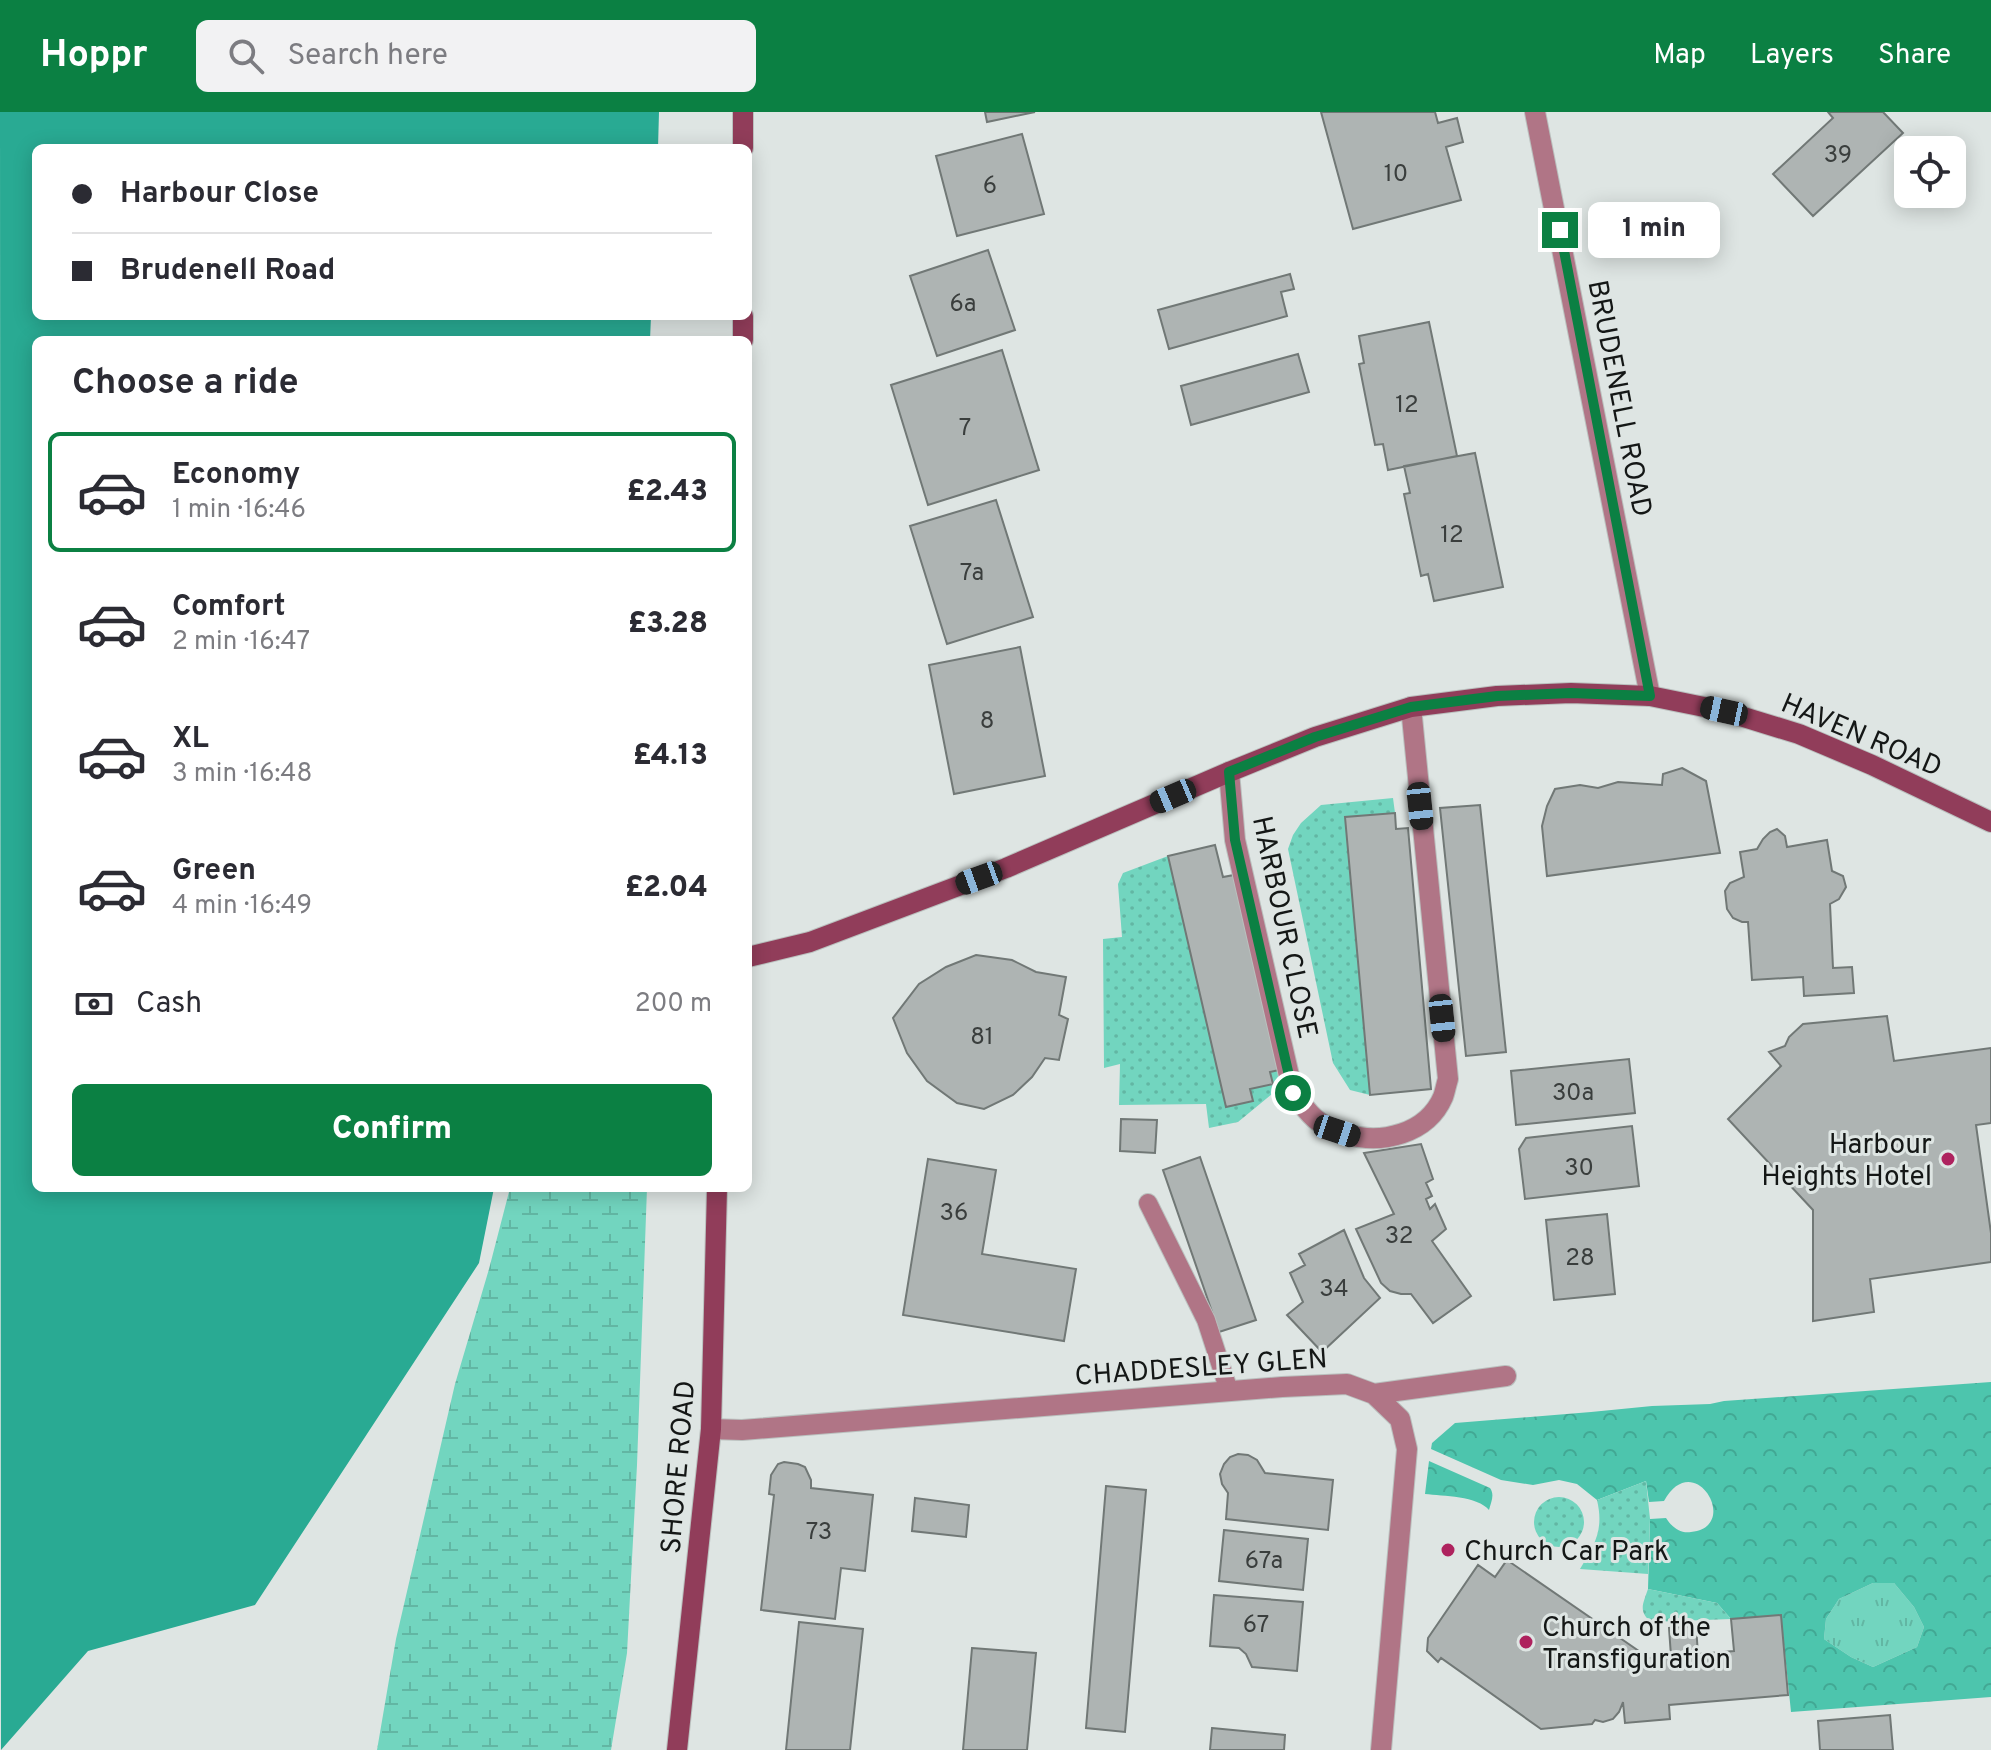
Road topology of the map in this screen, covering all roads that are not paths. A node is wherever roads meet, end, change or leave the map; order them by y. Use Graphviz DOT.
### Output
graph roads {
  1 [pos="743,112"];
  2 [pos="1535,112"];
  3 [pos="743,144"];
  4 [pos="1650,696"];
  5 [pos="1411,707"];
  6 [pos="1229,772"];
  7 [pos="1991,822"];
  8 [pos="752,956"];
  9 [pos="717,1192"];
  10 [pos="1148,1203"];
  11 [pos="1506,1376"];
  12 [pos="1229,1391"];
  13 [pos="1374,1394"];
  14 [pos="711,1429"];
  15 [pos="677,1750"];
  16 [pos="1381,1750"];
  1 -- 3 [label="main road"];
  2 -- 4 [label="street, BRUDENELL ROAD"];
  4 -- 5 [label="main road, HAVEN ROAD"];
  4 -- 7 [label="main road, HAVEN ROAD"];
  5 -- 6 [label="main road, HAVEN ROAD"];
  5 -- 6 [label="street, HARBOUR CLOSE"];
  6 -- 8 [label="main road, HAVEN ROAD"];
  9 -- 14 [label="main road, SHORE ROAD"];
  10 -- 12 [label="lane"];
  11 -- 13 [label="street"];
  12 -- 13 [label="street, CHADDESLEY GLEN"];
  12 -- 14 [label="street, CHADDESLEY GLEN"];
  13 -- 16 [label="street"];
  14 -- 15 [label="main road, SHORE ROAD"];
}
